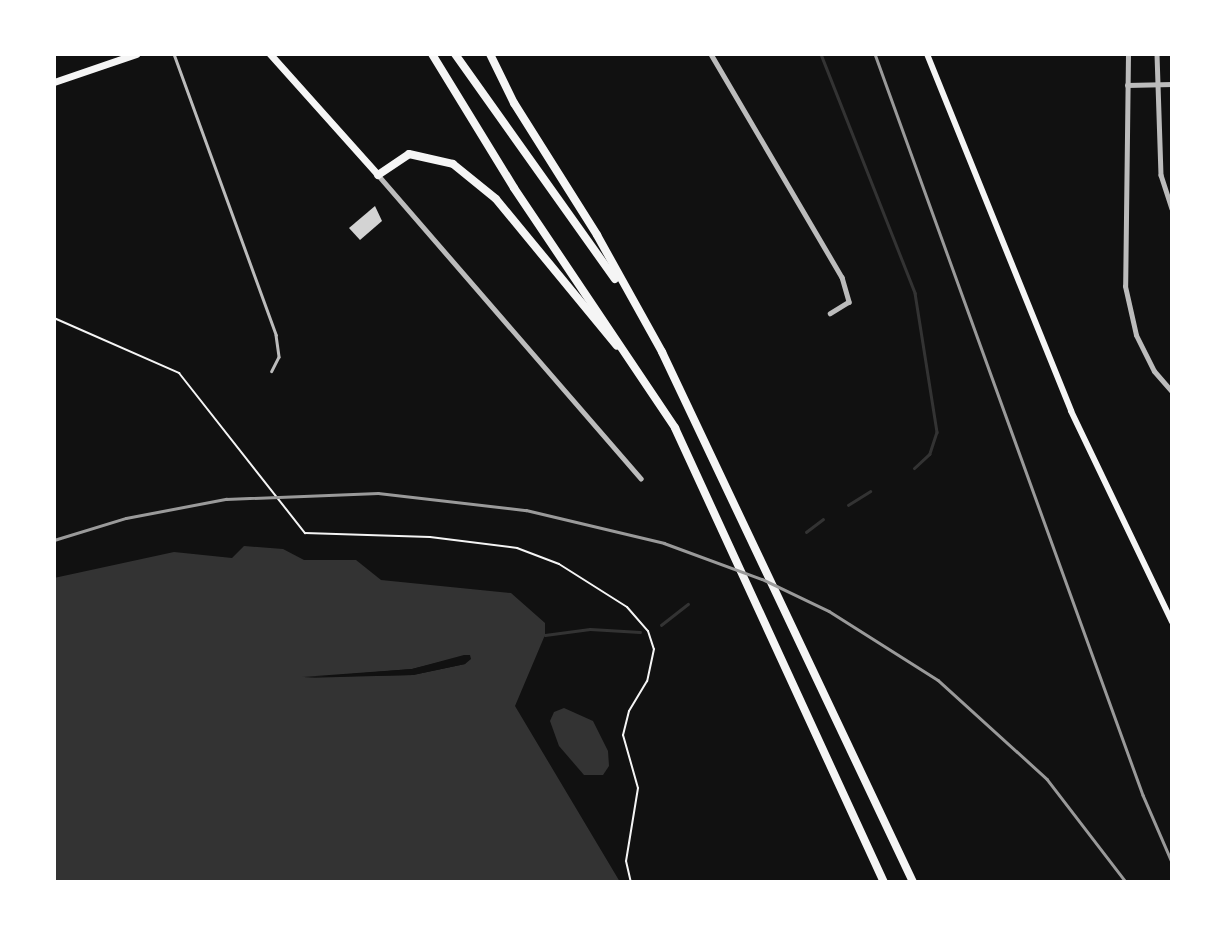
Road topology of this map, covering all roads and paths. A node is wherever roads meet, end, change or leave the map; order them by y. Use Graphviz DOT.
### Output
graph roads {
  1 [pos="135,54"];
  2 [pos="174,54"];
  3 [pos="270,54"];
  4 [pos="432,54"];
  5 [pos="455,54"];
  6 [pos="491,54"];
  7 [pos="711,54"];
  8 [pos="927,54"];
  9 [pos="1128,54"];
  10 [pos="1157,54"];
  11 [pos="54,82"];
  12 [pos="1157,84"];
  13 [pos="1172,84"];
  14 [pos="1127,85"];
  15 [pos="378,175"];
  16 [pos="1172,208"];
  17 [pos="637,310"];
  18 [pos="830,314"];
  19 [pos="54,318"];
  20 [pos="272,371"];
  21 [pos="642,375"];
  22 [pos="1172,392"];
  23 [pos="641,478"];
  24 [pos="1172,622"];
  25 [pos="912,880"];
  26 [pos="631,882"];
  27 [pos="884,882"];
  1 -- 11 [label="main road"];
  2 -- 20 [label="lane"];
  3 -- 15 [label="main road"];
  4 -- 21 [label="highway"];
  5 -- 17 [label="highway"];
  6 -- 17 [label="highway"];
  7 -- 18 [label="street"];
  8 -- 24 [label="main road"];
  9 -- 14 [label="street"];
  10 -- 12 [label="street"];
  12 -- 13 [label="street"];
  12 -- 14 [label="street"];
  12 -- 16 [label="street"];
  14 -- 22 [label="street"];
  15 -- 21 [label="highway"];
  15 -- 23 [label="street"];
  17 -- 25 [label="highway"];
  19 -- 26 [label="path"];
  21 -- 27 [label="highway"];
}
